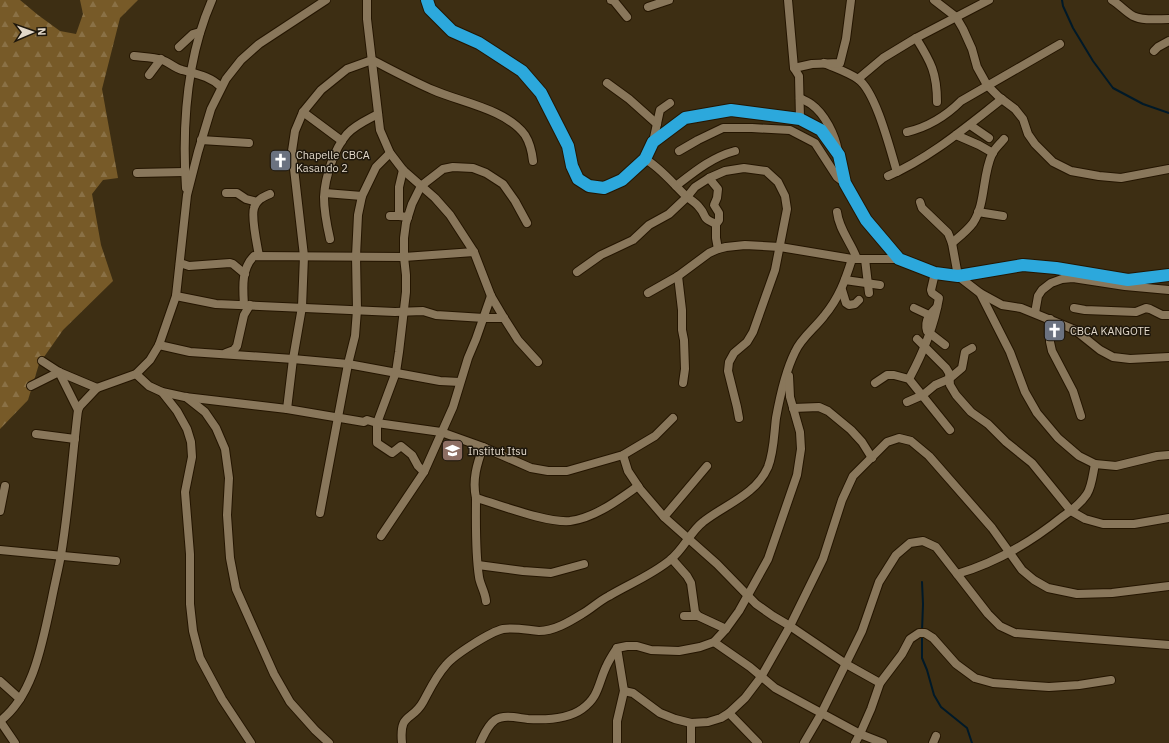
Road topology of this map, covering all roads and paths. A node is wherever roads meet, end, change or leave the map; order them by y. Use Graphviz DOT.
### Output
graph roads {
  1 [pos="212,0"];
  2 [pos="326,0"];
  3 [pos="367,0"];
  4 [pos="427,0"];
  5 [pos="611,0"];
  6 [pos="669,0"];
  7 [pos="788,0"];
  8 [pos="851,0"];
  9 [pos="934,0"];
  10 [pos="989,0"];
  11 [pos="1112,0"];
  12 [pos="648,7"];
  13 [pos="627,17"];
  14 [pos="956,17"];
  15 [pos="1169,19"];
  16 [pos="200,32"];
  17 [pos="916,38"];
  18 [pos="1169,41"];
  19 [pos="1060,44"];
  20 [pos="179,47"];
  21 [pos="1154,51"];
  22 [pos="134,56"];
  23 [pos="161,59"];
  24 [pos="372,60"];
  25 [pos="824,63"];
  26 [pos="794,68"];
  27 [pos="191,71"];
  28 [pos="150,75"];
  29 [pos="858,79"];
  30 [pos="607,83"];
  31 [pos="987,85"];
  32 [pos="221,87"];
  33 [pos="800,98"];
  34 [pos="1002,99"];
  35 [pos="937,102"];
  36 [pos="670,103"];
  37 [pos="304,112"];
  38 [pos="378,114"];
  39 [pos="800,119"];
  40 [pos="657,124"];
  41 [pos="970,125"];
  42 [pos="907,132"];
  43 [pos="956,135"];
  44 [pos="989,138"];
  45 [pos="1004,139"];
  46 [pos="201,140"];
  47 [pos="342,141"];
  48 [pos="653,142"];
  49 [pos="249,143"];
  50 [pos="679,151"];
  51 [pos="735,151"];
  52 [pos="390,153"];
  53 [pos="993,153"];
  54 [pos="839,155"];
  55 [pos="644,159"];
  56 [pos="533,161"];
  57 [pos="1169,169"];
  58 [pos="403,170"];
  59 [pos="185,172"];
  60 [pos="897,172"];
  61 [pos="137,174"];
  62 [pos="888,176"];
  63 [pos="709,178"];
  64 [pos="845,183"];
  65 [pos="421,186"];
  66 [pos="676,186"];
  67 [pos="226,192"];
  68 [pos="325,193"];
  69 [pos="270,194"];
  70 [pos="187,195"];
  71 [pos="362,196"];
  72 [pos="687,197"];
  73 [pos="257,202"];
  74 [pos="920,202"];
  75 [pos="837,212"];
  76 [pos="978,212"];
  77 [pos="390,216"];
  78 [pos="399,216"];
  79 [pos="1003,216"];
  80 [pos="408,217"];
  81 [pos="527,223"];
  82 [pos="716,224"];
  83 [pos="330,240"];
  84 [pos="952,243"];
  85 [pos="780,247"];
  86 [pos="718,249"];
  87 [pos="474,252"];
  88 [pos="259,256"];
  89 [pos="304,256"];
  90 [pos="356,256"];
  91 [pos="404,257"];
  92 [pos="858,259"];
  93 [pos="899,259"];
  94 [pos="180,263"];
  95 [pos="577,272"];
  96 [pos="935,272"];
  97 [pos="244,274"];
  98 [pos="678,276"];
  99 [pos="958,276"];
  100 [pos="1169,276"];
  101 [pos="845,280"];
  102 [pos="867,283"];
  103 [pos="880,285"];
  104 [pos="842,290"];
  105 [pos="1169,290"];
  106 [pos="648,293"];
  107 [pos="869,293"];
  108 [pos="980,293"];
  109 [pos="176,296"];
  110 [pos="491,296"];
  111 [pos="859,300"];
  112 [pos="247,305"];
  113 [pos="302,307"];
  114 [pos="937,307"];
  115 [pos="914,308"];
  116 [pos="1074,308"];
  117 [pos="357,310"];
  118 [pos="404,312"];
  119 [pos="1035,314"];
  120 [pos="929,315"];
  121 [pos="1169,315"];
  122 [pos="484,318"];
  123 [pos="504,318"];
  124 [pos="1050,319"];
  125 [pos="930,333"];
  126 [pos="917,339"];
  127 [pos="945,344"];
  128 [pos="159,345"];
  129 [pos="925,348"];
  130 [pos="972,348"];
  131 [pos="221,354"];
  132 [pos="1169,357"];
  133 [pos="293,359"];
  134 [pos="42,361"];
  135 [pos="538,362"];
  136 [pos="348,364"];
  137 [pos="788,371"];
  138 [pos="59,372"];
  139 [pos="396,372"];
  140 [pos="136,374"];
  141 [pos="909,379"];
  142 [pos="949,379"];
  143 [pos="460,382"];
  144 [pos="683,383"];
  145 [pos="875,383"];
  146 [pos="31,386"];
  147 [pos="97,388"];
  148 [pos="162,392"];
  149 [pos="923,395"];
  150 [pos="185,397"];
  151 [pos="907,402"];
  152 [pos="287,408"];
  153 [pos="793,408"];
  154 [pos="78,410"];
  155 [pos="1081,416"];
  156 [pos="339,417"];
  157 [pos="673,418"];
  158 [pos="739,418"];
  159 [pos="377,423"];
  160 [pos="950,430"];
  161 [pos="441,432"];
  162 [pos="36,434"];
  163 [pos="74,439"];
  164 [pos="483,447"];
  165 [pos="623,455"];
  166 [pos="1169,455"];
  167 [pos="872,458"];
  168 [pos="1095,464"];
  169 [pos="707,466"];
  170 [pos="424,472"];
  171 [pos="5,486"];
  172 [pos="638,486"];
  173 [pos="476,498"];
  174 [pos="0,511"];
  175 [pos="1071,511"];
  176 [pos="320,513"];
  177 [pos="664,517"];
  178 [pos="1169,518"];
  179 [pos="381,536"];
  180 [pos="688,540"];
  181 [pos="0,550"];
  182 [pos="1010,552"];
  183 [pos="61,555"];
  184 [pos="672,559"];
  185 [pos="116,561"];
  186 [pos="584,564"];
  187 [pos="478,565"];
  188 [pos="957,574"];
  189 [pos="1169,586"];
  190 [pos="748,594"];
  191 [pos="486,601"];
  192 [pos="684,616"];
  193 [pos="698,616"];
  194 [pos="790,626"];
  195 [pos="726,629"];
  196 [pos="714,642"];
  197 [pos="1169,645"];
  198 [pos="617,648"];
  199 [pos="846,664"];
  200 [pos="761,677"];
  201 [pos="0,680"];
  202 [pos="1111,680"];
  203 [pos="880,683"];
  204 [pos="624,691"];
  205 [pos="20,699"];
  206 [pos="729,713"];
  207 [pos="821,714"];
  208 [pos="0,721"];
  209 [pos="691,723"];
  210 [pos="860,734"];
  211 [pos="15,743"];
  212 [pos="251,743"];
  213 [pos="330,743"];
  214 [pos="402,743"];
  215 [pos="480,743"];
  216 [pos="617,743"];
  217 [pos="690,743"];
  218 [pos="758,743"];
  219 [pos="804,743"];
  220 [pos="855,743"];
  221 [pos="883,743"];
  1 -- 16 [label="street"];
  2 -- 32 [label="street"];
  3 -- 24 [label="street"];
  4 -- 55 [label="highway"];
  5 -- 13 [label="street"];
  6 -- 12 [label="street"];
  7 -- 26 [label="street"];
  8 -- 25 [label="street"];
  9 -- 14 [label="street"];
  10 -- 14 [label="street"];
  11 -- 15 [label="street"];
  14 -- 17 [label="street"];
  14 -- 31 [label="street"];
  16 -- 20 [label="street"];
  16 -- 27 [label="street"];
  17 -- 29 [label="street"];
  17 -- 35 [label="street"];
  18 -- 21 [label="street"];
  19 -- 31 [label="street"];
  22 -- 23 [label="street"];
  23 -- 27 [label="street"];
  23 -- 28 [label="street"];
  24 -- 37 [label="street"];
  24 -- 38 [label="street"];
  24 -- 56 [label="street"];
  25 -- 26 [label="street"];
  25 -- 29 [label="street"];
  26 -- 33 [label="street"];
  27 -- 32 [label="street"];
  27 -- 59 [label="street"];
  29 -- 60 [label="street"];
  30 -- 40 [label="street"];
  31 -- 34 [label="street"];
  31 -- 42 [label="street"];
  32 -- 46 [label="street"];
  33 -- 39 [label="street"];
  33 -- 54 [label="street"];
  34 -- 41 [label="street"];
  34 -- 57 [label="street"];
  36 -- 40 [label="street"];
  37 -- 47 [label="street"];
  37 -- 89 [label="street"];
  38 -- 47 [label="street"];
  38 -- 52 [label="street"];
  39 -- 48 [label="highway"];
  39 -- 54 [label="highway"];
  40 -- 48 [label="street"];
  41 -- 43 [label="street"];
  41 -- 44 [label="street"];
  43 -- 53 [label="street"];
  43 -- 60 [label="street"];
  45 -- 53 [label="street"];
  46 -- 49 [label="street"];
  46 -- 70 [label="street"];
  47 -- 68 [label="street"];
  48 -- 55 [label="highway"];
  50 -- 64 [label="street"];
  51 -- 66 [label="street"];
  52 -- 58 [label="street"];
  52 -- 71 [label="street"];
  53 -- 76 [label="street"];
  54 -- 64 [label="highway"];
  55 -- 66 [label="street"];
  58 -- 65 [label="street"];
  58 -- 78 [label="street"];
  59 -- 61 [label="street"];
  59 -- 70 [label="street"];
  60 -- 62 [label="street"];
  63 -- 72 [label="street"];
  63 -- 82 [label="street"];
  63 -- 85 [label="street"];
  64 -- 93 [label="highway"];
  65 -- 80 [label="street"];
  65 -- 81 [label="street"];
  65 -- 87 [label="street"];
  66 -- 72 [label="street"];
  67 -- 73 [label="street"];
  68 -- 71 [label="street"];
  68 -- 83 [label="street"];
  69 -- 73 [label="street"];
  70 -- 94 [label="street"];
  71 -- 90 [label="street"];
  72 -- 82 [label="street"];
  72 -- 95 [label="street"];
  73 -- 88 [label="street"];
  74 -- 84 [label="street"];
  75 -- 92 [label="street"];
  76 -- 79 [label="street"];
  76 -- 84 [label="street"];
  77 -- 78 [label="street"];
  78 -- 80 [label="street"];
  80 -- 91 [label="street"];
  82 -- 86 [label="street"];
  84 -- 99 [label="street"];
  85 -- 86 [label="street"];
  85 -- 92 [label="street"];
  85 -- 158 [label="street"];
  86 -- 98 [label="street"];
  87 -- 91 [label="street"];
  87 -- 110 [label="street"];
  88 -- 89 [label="street"];
  88 -- 97 [label="street"];
  89 -- 90 [label="street"];
  89 -- 113 [label="street"];
  90 -- 91 [label="street"];
  90 -- 117 [label="street"];
  91 -- 118 [label="street"];
  92 -- 93 [label="street"];
  92 -- 101 [label="street"];
  92 -- 102 [label="street"];
  93 -- 96 [label="highway"];
  94 -- 97 [label="street"];
  94 -- 109 [label="street"];
  96 -- 99 [label="highway"];
  96 -- 114 [label="street"];
  97 -- 112 [label="street"];
  98 -- 106 [label="street"];
  98 -- 144 [label="street"];
  99 -- 100 [label="highway"];
  99 -- 108 [label="street"];
  101 -- 102 [label="street"];
  101 -- 104 [label="street"];
  102 -- 103 [label="street"];
  102 -- 107 [label="street"];
  104 -- 111 [label="street"];
  104 -- 137 [label="street"];
  105 -- 119 [label="street"];
  108 -- 119 [label="street"];
  108 -- 168 [label="street"];
  109 -- 112 [label="street"];
  109 -- 128 [label="street"];
  110 -- 122 [label="street"];
  110 -- 123 [label="street"];
  112 -- 113 [label="street"];
  112 -- 131 [label="street"];
  113 -- 117 [label="street"];
  113 -- 133 [label="street"];
  114 -- 120 [label="street"];
  114 -- 125 [label="street"];
  115 -- 120 [label="street"];
  116 -- 121 [label="street"];
  117 -- 118 [label="street"];
  117 -- 136 [label="street"];
  118 -- 122 [label="street"];
  118 -- 139 [label="street"];
  119 -- 124 [label="street"];
  120 -- 125 [label="street"];
  122 -- 123 [label="street"];
  122 -- 143 [label="street"];
  123 -- 135 [label="street"];
  124 -- 132 [label="street"];
  124 -- 155 [label="street"];
  125 -- 127 [label="street"];
  125 -- 129 [label="street"];
  126 -- 129 [label="street"];
  128 -- 131 [label="street"];
  128 -- 140 [label="street"];
  129 -- 141 [label="street"];
  129 -- 142 [label="street"];
  130 -- 142 [label="street"];
  131 -- 133 [label="street"];
  133 -- 136 [label="street"];
  133 -- 152 [label="street"];
  134 -- 138 [label="street"];
  136 -- 139 [label="street"];
  136 -- 156 [label="street"];
  137 -- 153 [label="street"];
  137 -- 180 [label="street"];
  138 -- 146 [label="street"];
  138 -- 147 [label="street"];
  138 -- 154 [label="street"];
  139 -- 143 [label="street"];
  139 -- 159 [label="street"];
  140 -- 147 [label="street"];
  140 -- 148 [label="street"];
  141 -- 145 [label="street"];
  141 -- 149 [label="street"];
  142 -- 149 [label="street"];
  142 -- 175 [label="street"];
  143 -- 161 [label="street"];
  147 -- 154 [label="street"];
  148 -- 150 [label="street"];
  148 -- 212 [label="street"];
  149 -- 151 [label="street"];
  149 -- 160 [label="street"];
  150 -- 152 [label="street"];
  150 -- 213 [label="street"];
  152 -- 156 [label="street"];
  153 -- 167 [label="street"];
  153 -- 190 [label="street"];
  154 -- 163 [label="street"];
  156 -- 159 [label="street"];
  156 -- 176 [label="street"];
  157 -- 165 [label="street"];
  159 -- 161 [label="street"];
  159 -- 170 [label="street"];
  161 -- 164 [label="street"];
  161 -- 170 [label="street"];
  162 -- 163 [label="street"];
  163 -- 183 [label="street"];
  164 -- 165 [label="street"];
  164 -- 173 [label="street"];
  165 -- 172 [label="street"];
  166 -- 168 [label="street"];
  167 -- 182 [label="street"];
  167 -- 194 [label="street"];
  168 -- 175 [label="street"];
  169 -- 177 [label="street"];
  170 -- 179 [label="street"];
  171 -- 174 [label="street"];
  172 -- 173 [label="street"];
  172 -- 177 [label="street"];
  173 -- 187 [label="street"];
  175 -- 178 [label="street"];
  175 -- 182 [label="street"];
  177 -- 180 [label="street"];
  180 -- 184 [label="street"];
  180 -- 190 [label="street"];
  181 -- 183 [label="street"];
  182 -- 188 [label="street"];
  182 -- 189 [label="street"];
  183 -- 185 [label="street"];
  183 -- 205 [label="street"];
  184 -- 193 [label="street"];
  184 -- 214 [label="street"];
  186 -- 187 [label="street"];
  187 -- 191 [label="street"];
  188 -- 197 [label="street"];
  188 -- 199 [label="street"];
  190 -- 194 [label="street"];
  190 -- 195 [label="street"];
  192 -- 193 [label="street"];
  193 -- 195 [label="street"];
  194 -- 199 [label="street"];
  194 -- 200 [label="street"];
  195 -- 196 [label="street"];
  196 -- 198 [label="street"];
  196 -- 200 [label="street"];
  198 -- 204 [label="street"];
  198 -- 215 [label="street"];
  199 -- 203 [label="street"];
  199 -- 207 [label="street"];
  200 -- 206 [label="street"];
  200 -- 207 [label="street"];
  201 -- 205 [label="street"];
  202 -- 203 [label="street"];
  203 -- 210 [label="street"];
  204 -- 209 [label="street"];
  204 -- 216 [label="street"];
  205 -- 208 [label="street"];
  206 -- 209 [label="street"];
  206 -- 218 [label="street"];
  207 -- 210 [label="street"];
  207 -- 219 [label="street"];
  208 -- 211 [label="street"];
  209 -- 217 [label="street"];
  210 -- 220 [label="street"];
  210 -- 221 [label="street"];
}
